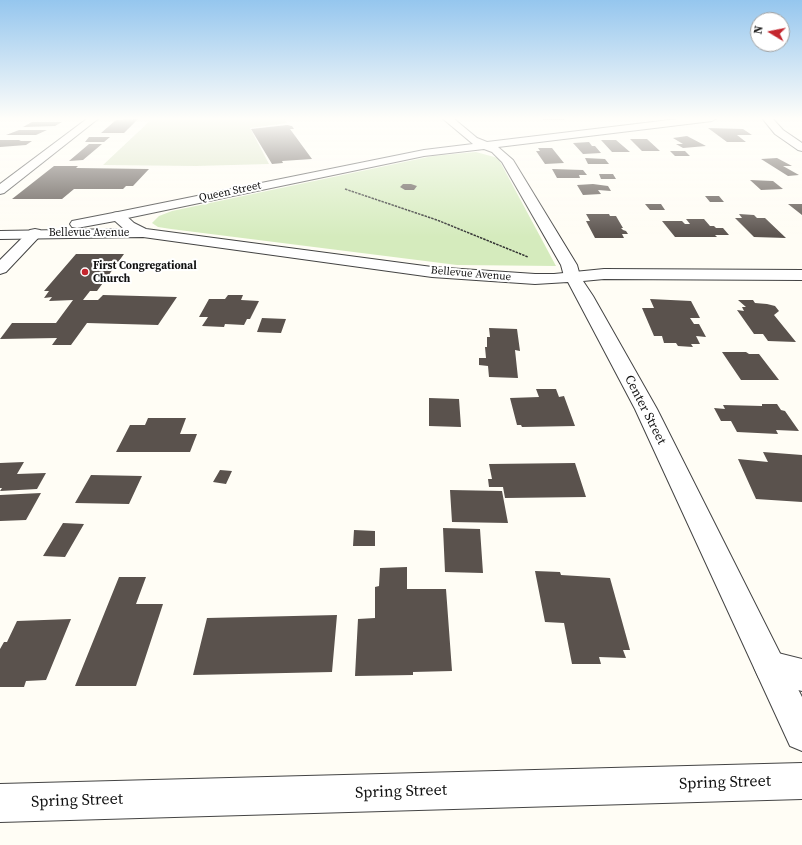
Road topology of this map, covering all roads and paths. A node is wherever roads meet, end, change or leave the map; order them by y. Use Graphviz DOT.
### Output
graph roads {
  1 [pos="43,157"];
  2 [pos="401,157"];
  3 [pos="503,157"];
  4 [pos="306,176"];
  5 [pos="0,190"];
  6 [pos="118,216"];
  7 [pos="35,233"];
  8 [pos="143,233"];
  9 [pos="0,234"];
  10 [pos="529,258"];
  11 [pos="0,269"];
  12 [pos="802,275"];
  13 [pos="572,276"];
  14 [pos="770,667"];
  15 [pos="802,675"];
  16 [pos="802,734"];
  17 [pos="802,781"];
  18 [pos="0,804"];
  1 -- 5 [label="street"];
  2 -- 4 [label="street, Queen Street"];
  3 -- 13 [label="street, Center Street"];
  4 -- 6 [label="street, Queen Street"];
  4 -- 10 [label="path"];
  6 -- 7 [label="street, Queen Street"];
  6 -- 8 [label="street, Bellevue Avenue"];
  7 -- 8 [label="street, Bellevue Avenue"];
  7 -- 9 [label="street"];
  7 -- 11 [label="street"];
  8 -- 13 [label="street, Bellevue Avenue"];
  12 -- 13 [label="street, Bellevue Avenue"];
  13 -- 14 [label="street, Center Street"];
  14 -- 15 [label="street"];
  14 -- 16 [label="street, Center Street"];
  17 -- 18 [label="street, Spring Street"];
}
